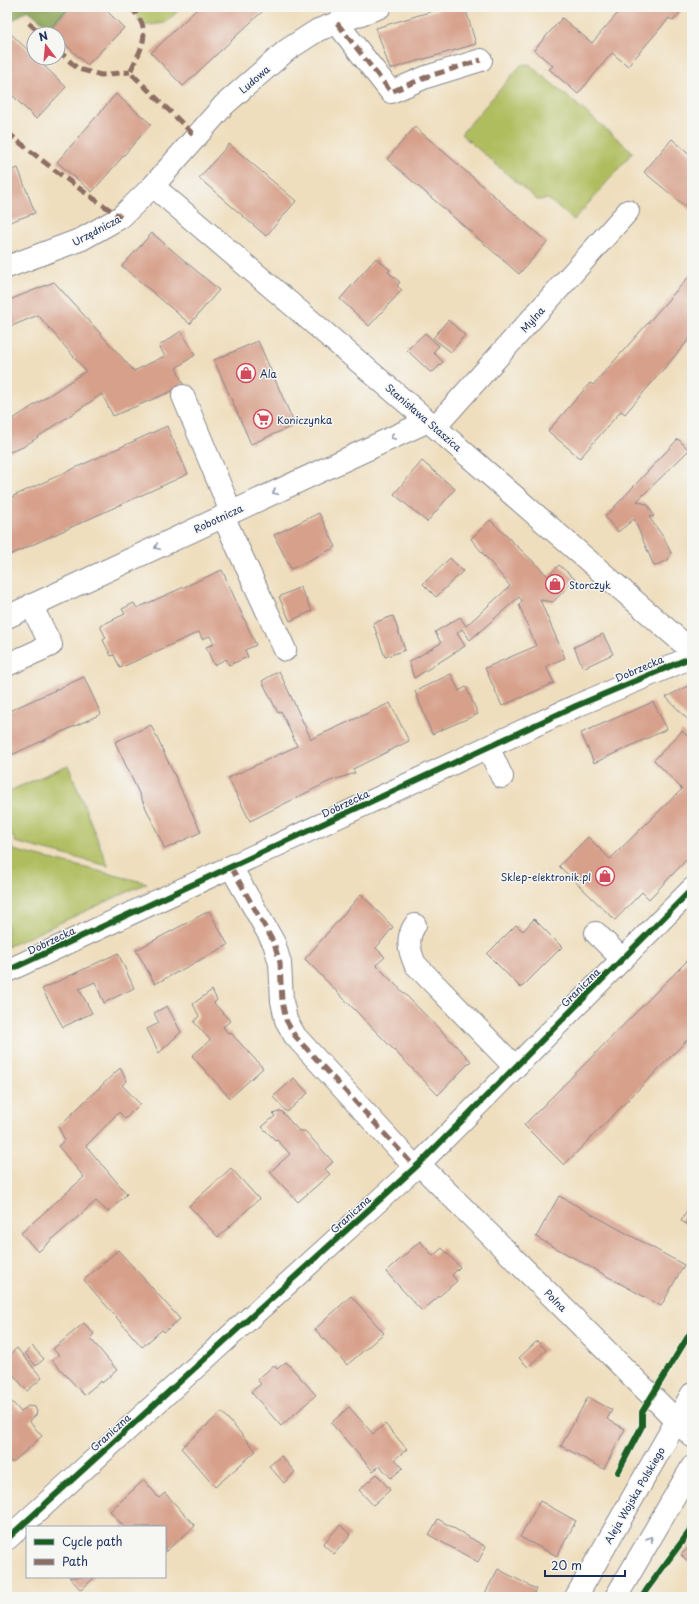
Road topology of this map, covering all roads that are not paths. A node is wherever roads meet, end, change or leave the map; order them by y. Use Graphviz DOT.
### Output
graph roads {
  1 [pos="380,7"];
  2 [pos="337,23"];
  3 [pos="481,60"];
  4 [pos="152,186"];
  5 [pos="628,211"];
  6 [pos="7,267"];
  7 [pos="183,396"];
  8 [pos="432,424"];
  9 [pos="227,514"];
  10 [pos="31,605"];
  11 [pos="7,617"];
  12 [pos="285,650"];
  13 [pos="692,651"];
  14 [pos="692,657"];
  15 [pos="8,665"];
  16 [pos="488,747"];
  17 [pos="502,777"];
  18 [pos="232,867"];
  19 [pos="692,889"];
  20 [pos="415,925"];
  21 [pos="596,933"];
  22 [pos="622,959"];
  23 [pos="7,971"];
  24 [pos="515,1067"];
  25 [pos="417,1165"];
  26 [pos="692,1394"];
  27 [pos="676,1420"];
  28 [pos="692,1436"];
  29 [pos="692,1467"];
  30 [pos="11,1528"];
  31 [pos="576,1597"];
  32 [pos="616,1597"];
  1 -- 2 [label="street, Ludowa"];
  2 -- 3 [label="street"];
  2 -- 4 [label="street, Ludowa"];
  4 -- 6 [label="street, Urzędnicza"];
  4 -- 8 [label="street, Stanisława Staszica"];
  5 -- 8 [label="street, Mylna"];
  7 -- 9 [label="street"];
  8 -- 9 [label="street, Robotnicza, one-way"];
  8 -- 13 [label="street, Stanisława Staszica"];
  9 -- 10 [label="street, Robotnicza, one-way"];
  9 -- 12 [label="street"];
  10 -- 11 [label="street, Robotnicza"];
  10 -- 15 [label="street"];
  14 -- 16 [label="street, Dobrzecka"];
  16 -- 17 [label="street"];
  16 -- 18 [label="street, Dobrzecka"];
  18 -- 23 [label="street, Dobrzecka"];
  18 -- 25 [label="street, Polna"];
  19 -- 22 [label="street, Graniczna"];
  20 -- 24 [label="street"];
  21 -- 22 [label="street"];
  22 -- 24 [label="street, Graniczna"];
  24 -- 25 [label="street, Graniczna"];
  25 -- 27 [label="street, Polna"];
  25 -- 30 [label="street, Graniczna"];
  26 -- 27 [label="street, Aleja Wojska Polskiego"];
  27 -- 28 [label="street, Polna"];
  27 -- 31 [label="street, Aleja Wojska Polskiego"];
  32 -- 29 [label="street, one-way"];
}
